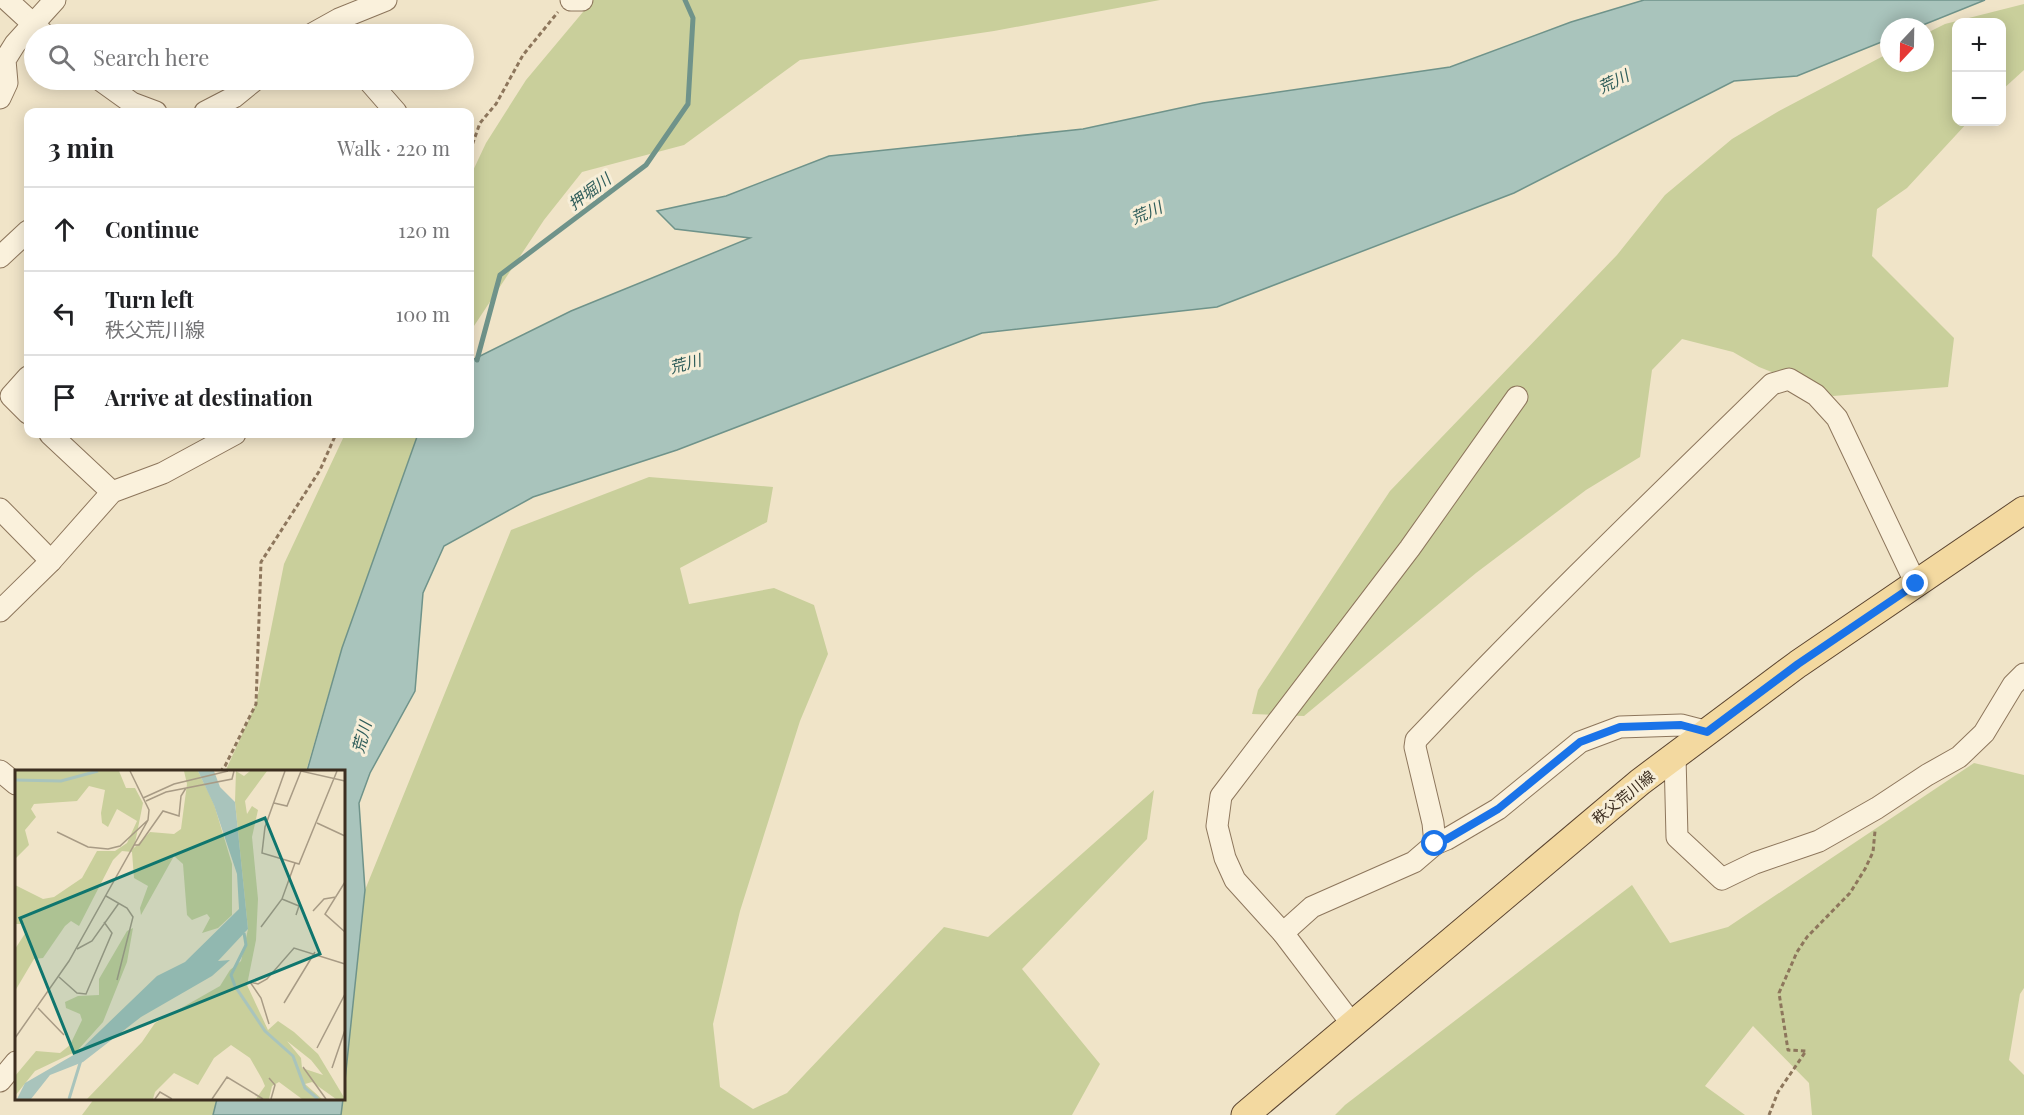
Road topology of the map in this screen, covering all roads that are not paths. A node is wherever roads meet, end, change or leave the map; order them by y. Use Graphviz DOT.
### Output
graph roads {
  1 [pos="7,0"];
  2 [pos="55,0"];
  3 [pos="386,0"];
  4 [pos="33,24"];
  5 [pos="42,24"];
  6 [pos="348,24"];
  7 [pos="24,39"];
  8 [pos="3,60"];
  9 [pos="114,90"];
  10 [pos="245,90"];
  11 [pos="377,90"];
  12 [pos="0,98"];
  13 [pos="232,104"];
  14 [pos="145,108"];
  15 [pos="392,108"];
  16 [pos="24,235"];
  17 [pos="0,257"];
  18 [pos="24,381"];
  19 [pos="1517,397"];
  20 [pos="24,409"];
  21 [pos="54,438"];
  22 [pos="201,441"];
  23 [pos="111,492"];
  24 [pos="0,509"];
  25 [pos="2024,510"];
  26 [pos="51,561"];
  27 [pos="1916,584"];
  28 [pos="0,611"];
  29 [pos="2024,674"];
  30 [pos="1707,732"];
  31 [pos="1675,756"];
  32 [pos="0,771"];
  33 [pos="15,783"];
  34 [pos="1435,844"];
  35 [pos="1283,933"];
  36 [pos="1352,1024"];
  37 [pos="15,1063"];
  38 [pos="0,1081"];
  39 [pos="1245,1115"];
  1 -- 4 [label="street"];
  2 -- 5 [label="street"];
  3 -- 6 [label="street"];
  7 -- 8 [label="street"];
  8 -- 12 [label="street"];
  9 -- 14 [label="street"];
  10 -- 13 [label="street"];
  11 -- 15 [label="street"];
  16 -- 17 [label="street"];
  18 -- 20 [label="street"];
  19 -- 35 [label="street"];
  21 -- 23 [label="street"];
  22 -- 23 [label="street"];
  23 -- 26 [label="street"];
  24 -- 26 [label="street"];
  25 -- 27 [label="main road, 秩父荒川線"];
  26 -- 28 [label="street"];
  27 -- 30 [label="main road, 秩父荒川線"];
  27 -- 34 [label="street"];
  29 -- 31 [label="street"];
  30 -- 31 [label="main road, 秩父荒川線"];
  30 -- 34 [label="street"];
  31 -- 36 [label="main road, 秩父荒川線"];
  32 -- 33 [label="street"];
  34 -- 35 [label="street"];
  35 -- 36 [label="street"];
  36 -- 39 [label="main road, 秩父荒川線"];
  37 -- 38 [label="street"];
}
